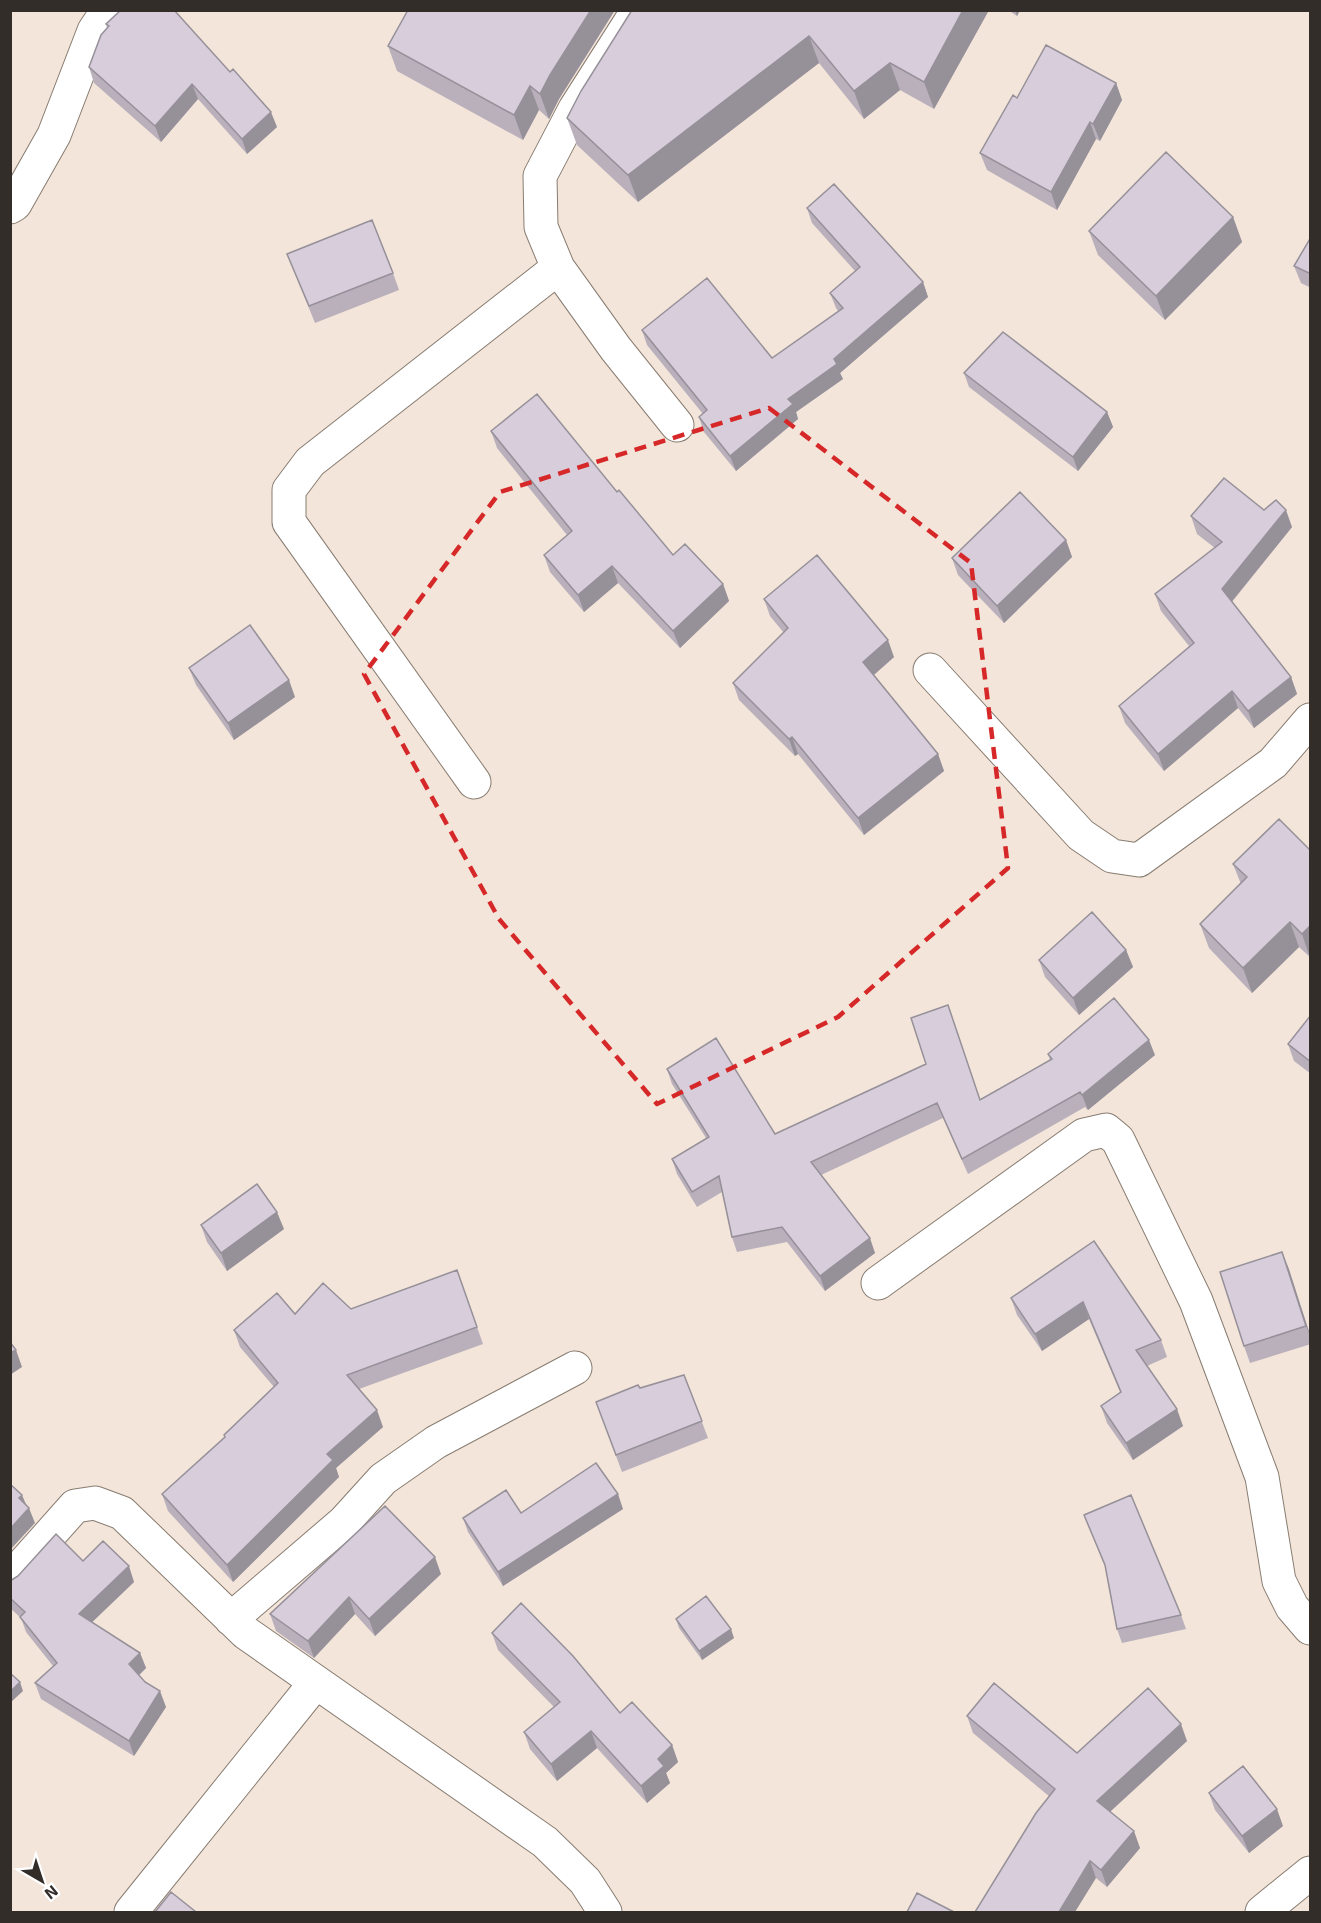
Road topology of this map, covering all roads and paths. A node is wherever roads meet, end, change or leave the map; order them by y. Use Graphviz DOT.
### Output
graph roads {
  1 [pos="108,10"];
  2 [pos="638,10"];
  3 [pos="10,207"];
  4 [pos="558,268"];
  5 [pos="677,425"];
  6 [pos="930,670"];
  7 [pos="1311,720"];
  8 [pos="474,782"];
  9 [pos="878,1283"];
  10 [pos="575,1368"];
  11 [pos="10,1579"];
  12 [pos="231,1619"];
  13 [pos="1311,1628"];
  14 [pos="316,1682"];
  15 [pos="1311,1873"];
  16 [pos="131,1912"];
  17 [pos="605,1912"];
  18 [pos="1262,1912"];
  1 -- 3 [label="street"];
  2 -- 4 [label="street"];
  4 -- 5 [label="street"];
  4 -- 8 [label="street"];
  6 -- 7 [label="street"];
  9 -- 13 [label="street"];
  10 -- 12 [label="street"];
  11 -- 12 [label="street"];
  12 -- 14 [label="street"];
  14 -- 16 [label="street"];
  14 -- 17 [label="street"];
  15 -- 18 [label="street"];
}
